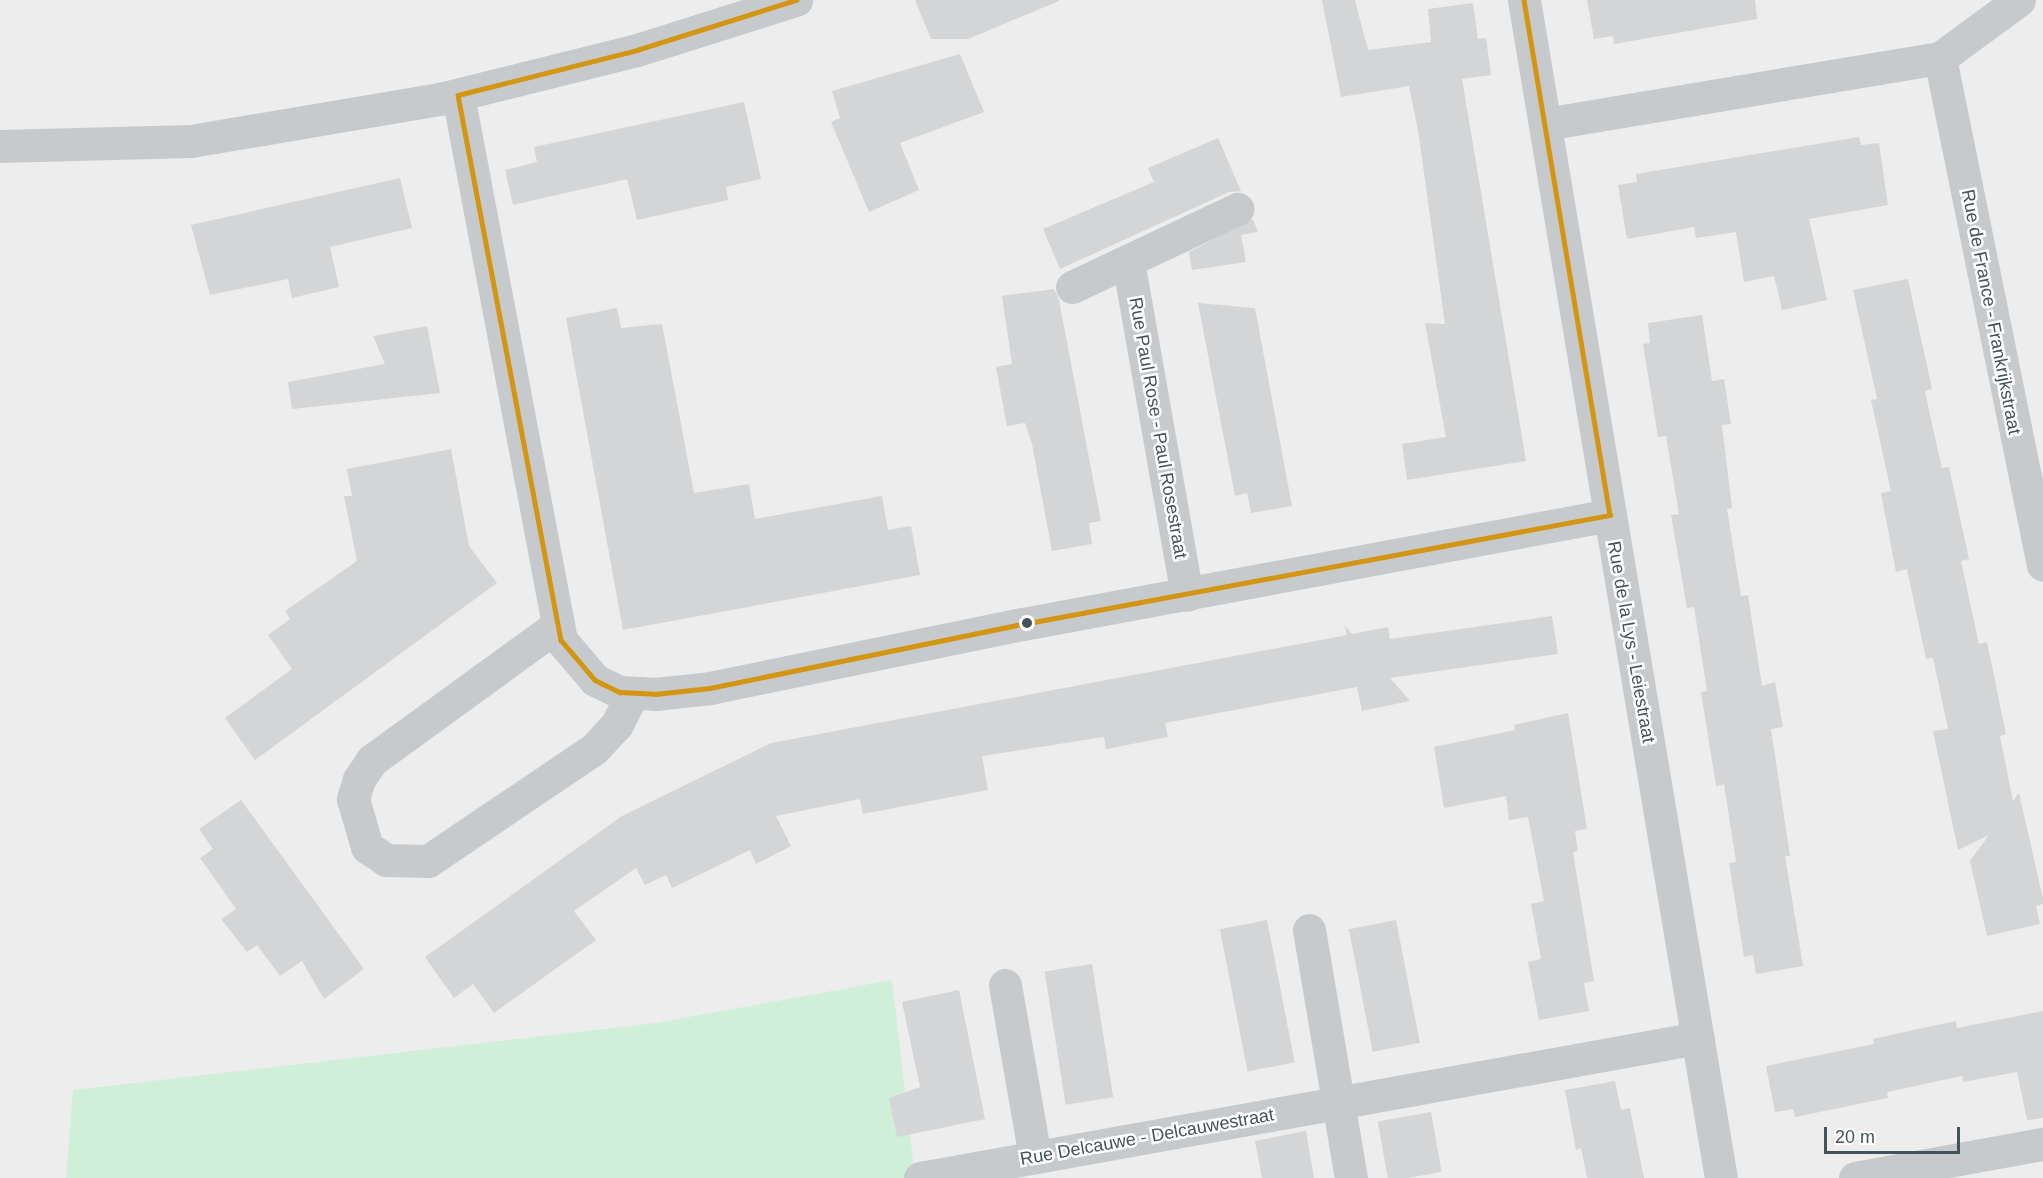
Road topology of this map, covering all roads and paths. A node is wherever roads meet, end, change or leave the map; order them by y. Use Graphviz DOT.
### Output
graph roads {
  1 [pos="796,0"];
  2 [pos="1524,0"];
  3 [pos="2019,0"];
  4 [pos="1940,58"];
  5 [pos="458,96"];
  6 [pos="1545,124"];
  7 [pos="0,146"];
  8 [pos="1237,209"];
  9 [pos="1128,261"];
  10 [pos="1072,287"];
  11 [pos="1610,516"];
  12 [pos="2043,565"];
  13 [pos="1187,595"];
  14 [pos="558,625"];
  15 [pos="633,693"];
  16 [pos="1309,930"];
  17 [pos="1005,985"];
  18 [pos="1698,1038"];
  19 [pos="1338,1102"];
  20 [pos="2043,1144"];
  21 [pos="1035,1157"];
  22 [pos="920,1178"];
  23 [pos="1351,1178"];
  24 [pos="1721,1178"];
  25 [pos="1855,1178"];
  1 -- 5 [label="street"];
  2 -- 6 [label="street, Rue de la Lys - Leiestraat"];
  3 -- 4 [label="street"];
  4 -- 6 [label="street"];
  4 -- 12 [label="street, Rue de France - Frankrijkstraat"];
  5 -- 7 [label="street"];
  5 -- 14 [label="street"];
  6 -- 11 [label="street, Rue de la Lys - Leiestraat"];
  8 -- 9 [label="street"];
  9 -- 10 [label="street"];
  9 -- 13 [label="street, Rue Paul Rose - Paul Rosestraat"];
  11 -- 13 [label="street"];
  11 -- 18 [label="street, Rue de la Lys - Leiestraat"];
  13 -- 15 [label="street"];
  14 -- 15 [label="street"];
  14 -- 15 [label="street"];
  16 -- 19 [label="street"];
  17 -- 21 [label="street"];
  18 -- 19 [label="street, Rue Delcauwe - Delcauwestraat"];
  18 -- 24 [label="street, Rue de la Lys - Leiestraat"];
  19 -- 21 [label="street, Rue Delcauwe - Delcauwestraat"];
  19 -- 23 [label="street"];
  20 -- 25 [label="street"];
  21 -- 22 [label="street, Rue Delcauwe - Delcauwestraat"];
}
